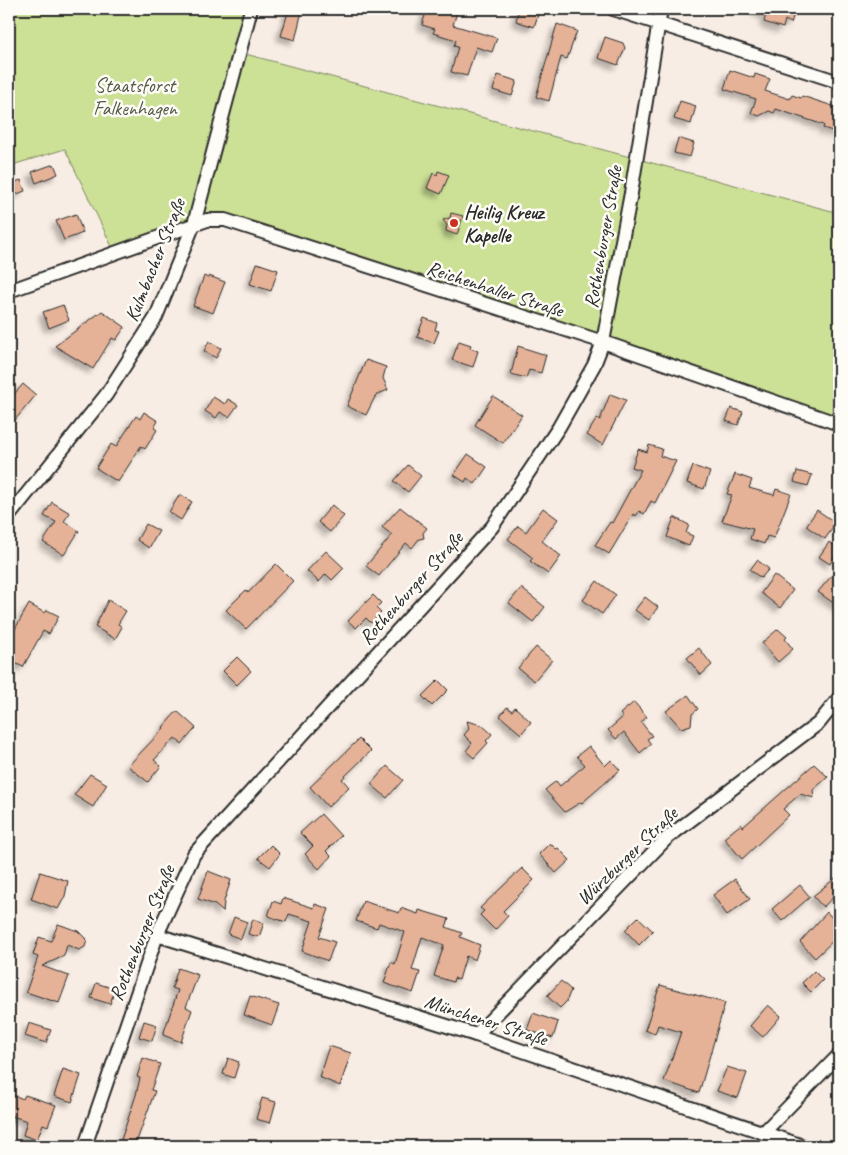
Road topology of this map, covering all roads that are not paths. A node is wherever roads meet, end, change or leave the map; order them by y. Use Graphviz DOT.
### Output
graph roads {
  1 [pos="251,9"];
  2 [pos="613,9"];
  3 [pos="661,9"];
  4 [pos="657,24"];
  5 [pos="839,82"];
  6 [pos="194,224"];
  7 [pos="9,291"];
  8 [pos="603,342"];
  9 [pos="839,424"];
  10 [pos="9,516"];
  11 [pos="839,698"];
  12 [pos="157,935"];
  13 [pos="476,1035"];
  14 [pos="839,1055"];
  15 [pos="762,1132"];
  16 [pos="85,1146"];
  17 [pos="803,1146"];
  1 -- 6 [label="street, Kulmbacher Straße"];
  2 -- 4 [label="street"];
  3 -- 4 [label="street, Rothenburger Straße"];
  4 -- 5 [label="street"];
  4 -- 8 [label="street, Rothenburger Straße"];
  6 -- 7 [label="street, Reichenhaller Straße"];
  6 -- 8 [label="street, Reichenhaller Straße"];
  6 -- 10 [label="street, Kulmbacher Straße"];
  8 -- 9 [label="street, Reichenhaller Straße"];
  8 -- 12 [label="street, Rothenburger Straße"];
  11 -- 13 [label="street, Würzburger Straße"];
  12 -- 13 [label="street, Münchener Straße"];
  12 -- 16 [label="street, Rothenburger Straße"];
  13 -- 15 [label="street, Münchener Straße"];
  14 -- 15 [label="street"];
  15 -- 17 [label="street, Münchener Straße"];
}
